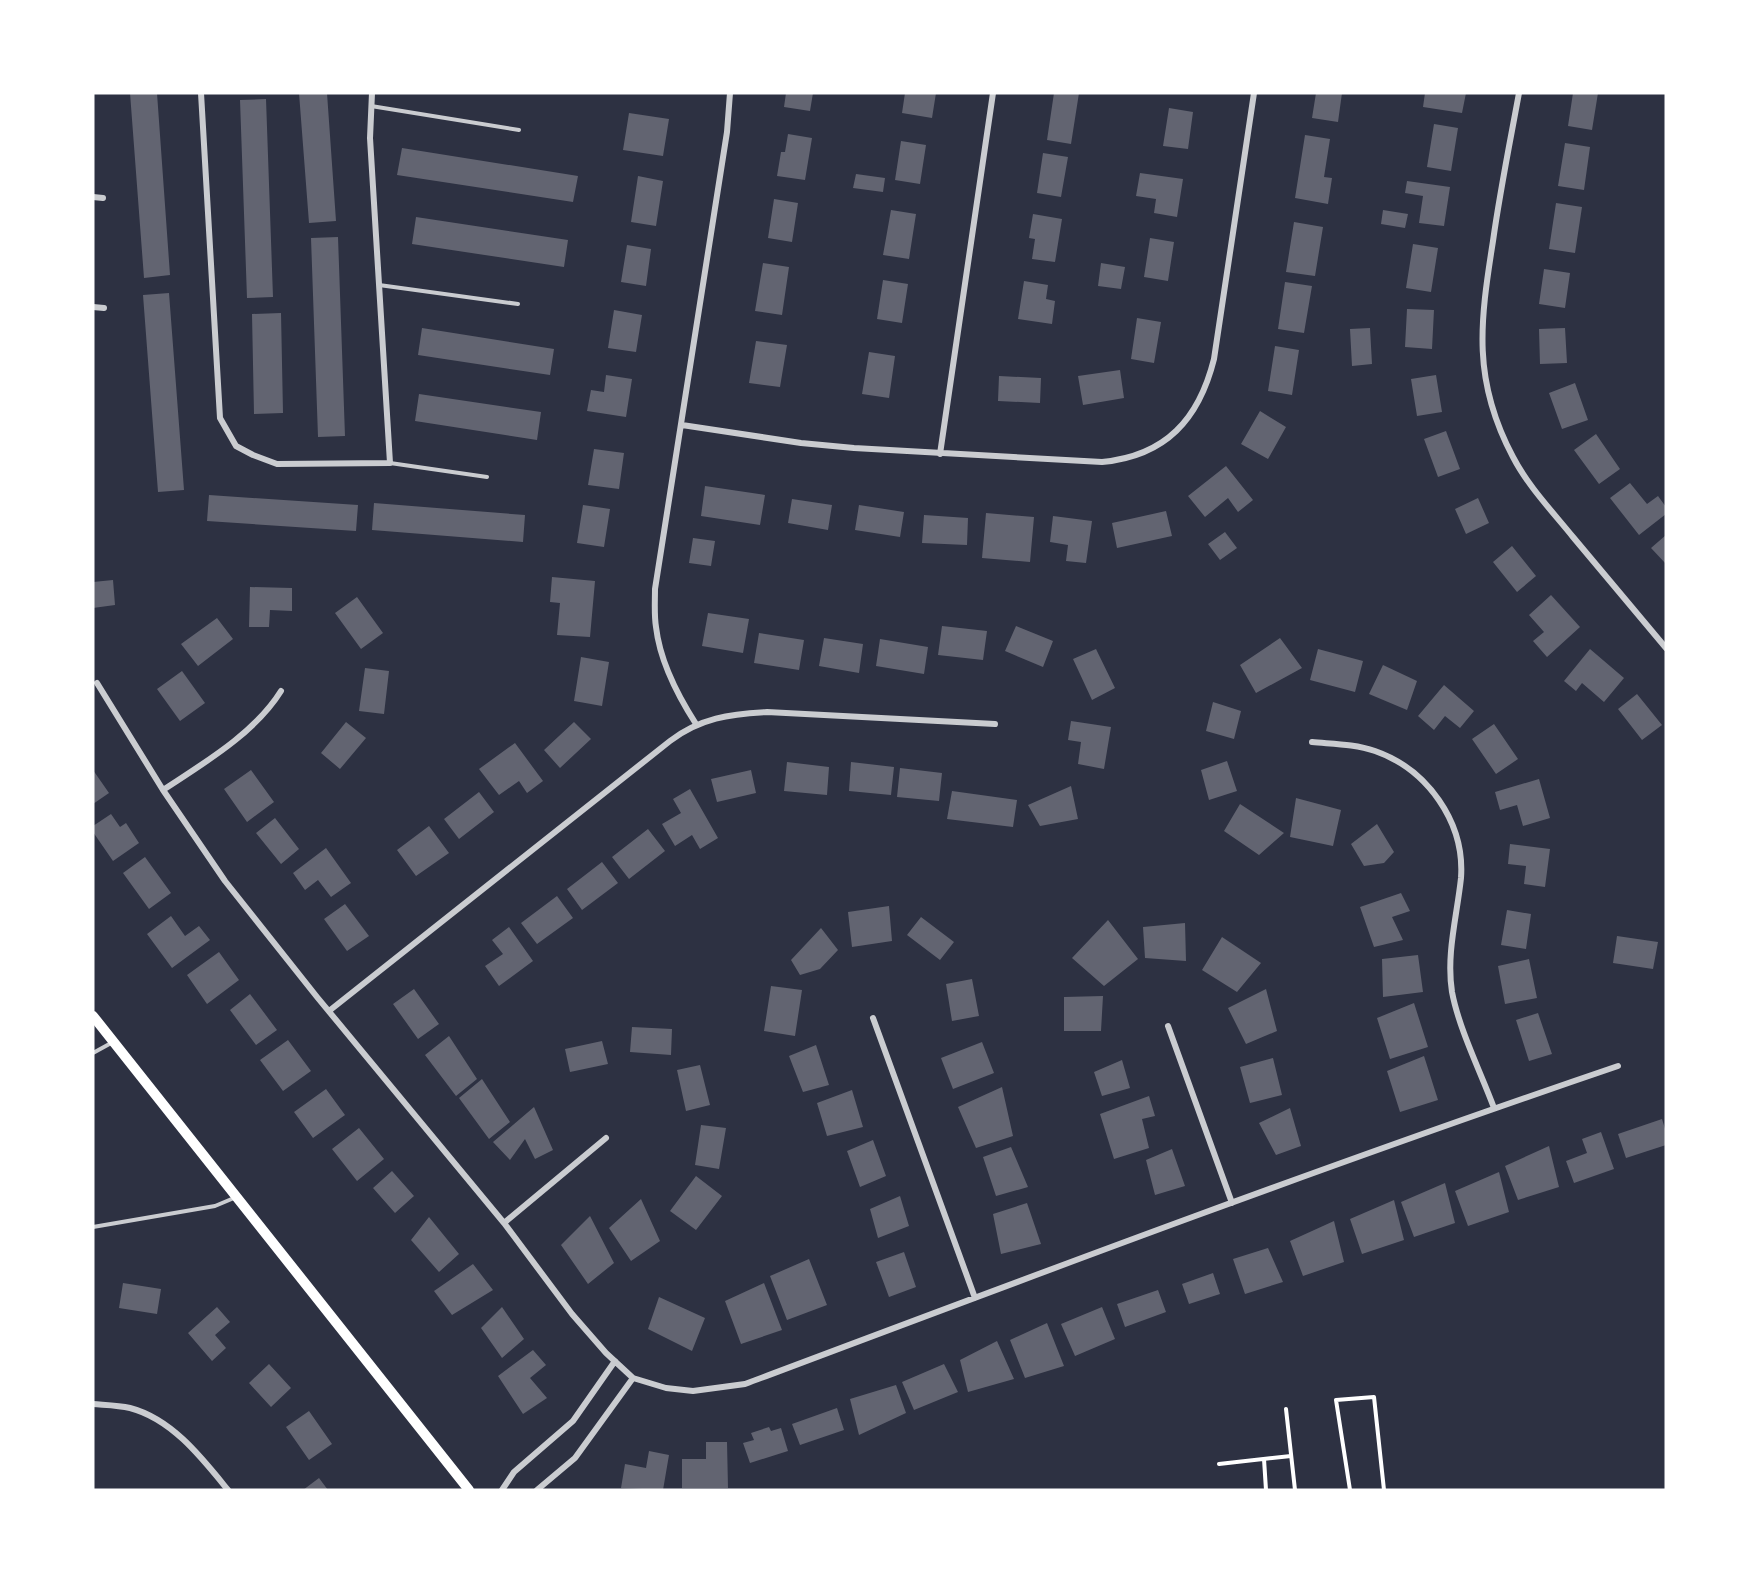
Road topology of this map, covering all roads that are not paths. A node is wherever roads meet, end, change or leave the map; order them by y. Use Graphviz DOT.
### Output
graph roads {
  1 [pos="201,93"];
  2 [pos="372,93"];
  3 [pos="730,93"];
  4 [pos="993,93"];
  5 [pos="1254,93"];
  6 [pos="1519,93"];
  7 [pos="371,106"];
  8 [pos="519,130"];
  9 [pos="93,197"];
  10 [pos="103,198"];
  11 [pos="379,285"];
  12 [pos="518,304"];
  13 [pos="93,308"];
  14 [pos="104,308"];
  15 [pos="682,425"];
  16 [pos="940,454"];
  17 [pos="390,464"];
  18 [pos="487,477"];
  19 [pos="1666,648"];
  20 [pos="97,683"];
  21 [pos="281,691"];
  22 [pos="696,724"];
  23 [pos="995,724"];
  24 [pos="1312,742"];
  25 [pos="163,790"];
  26 [pos="329,1011"];
  27 [pos="93,1016"];
  28 [pos="873,1018"];
  29 [pos="1168,1026"];
  30 [pos="114,1042"];
  31 [pos="93,1053"];
  32 [pos="1618,1066"];
  33 [pos="1494,1108"];
  34 [pos="606,1138"];
  35 [pos="238,1197"];
  36 [pos="1233,1203"];
  37 [pos="504,1223"];
  38 [pos="93,1227"];
  39 [pos="975,1298"];
  40 [pos="615,1361"];
  41 [pos="633,1377"];
  42 [pos="93,1404"];
  43 [pos="228,1490"];
  44 [pos="469,1490"];
  45 [pos="502,1490"];
  46 [pos="537,1490"];
  1 -- 17 [label="street"];
  2 -- 7 [label="street"];
  3 -- 15 [label="street"];
  4 -- 16 [label="street"];
  5 -- 16 [label="street"];
  6 -- 19 [label="street"];
  7 -- 8 [label="lane"];
  7 -- 11 [label="street"];
  9 -- 10 [label="street"];
  11 -- 12 [label="lane"];
  11 -- 17 [label="street"];
  13 -- 14 [label="street"];
  15 -- 16 [label="street"];
  15 -- 22 [label="street"];
  17 -- 18 [label="lane"];
  20 -- 25 [label="street"];
  21 -- 25 [label="street"];
  22 -- 23 [label="street"];
  22 -- 26 [label="street"];
  24 -- 33 [label="street"];
  25 -- 26 [label="street"];
  26 -- 37 [label="street"];
  27 -- 30 [label="main road"];
  28 -- 39 [label="street"];
  29 -- 36 [label="street"];
  30 -- 31 [label="lane"];
  30 -- 35 [label="main road"];
  32 -- 33 [label="street"];
  33 -- 36 [label="street"];
  34 -- 37 [label="street"];
  35 -- 38 [label="lane"];
  35 -- 44 [label="main road"];
  36 -- 39 [label="street"];
  37 -- 40 [label="street"];
  39 -- 41 [label="street"];
  40 -- 41 [label="street"];
  40 -- 45 [label="street"];
  41 -- 46 [label="street"];
  42 -- 43 [label="street"];
}
